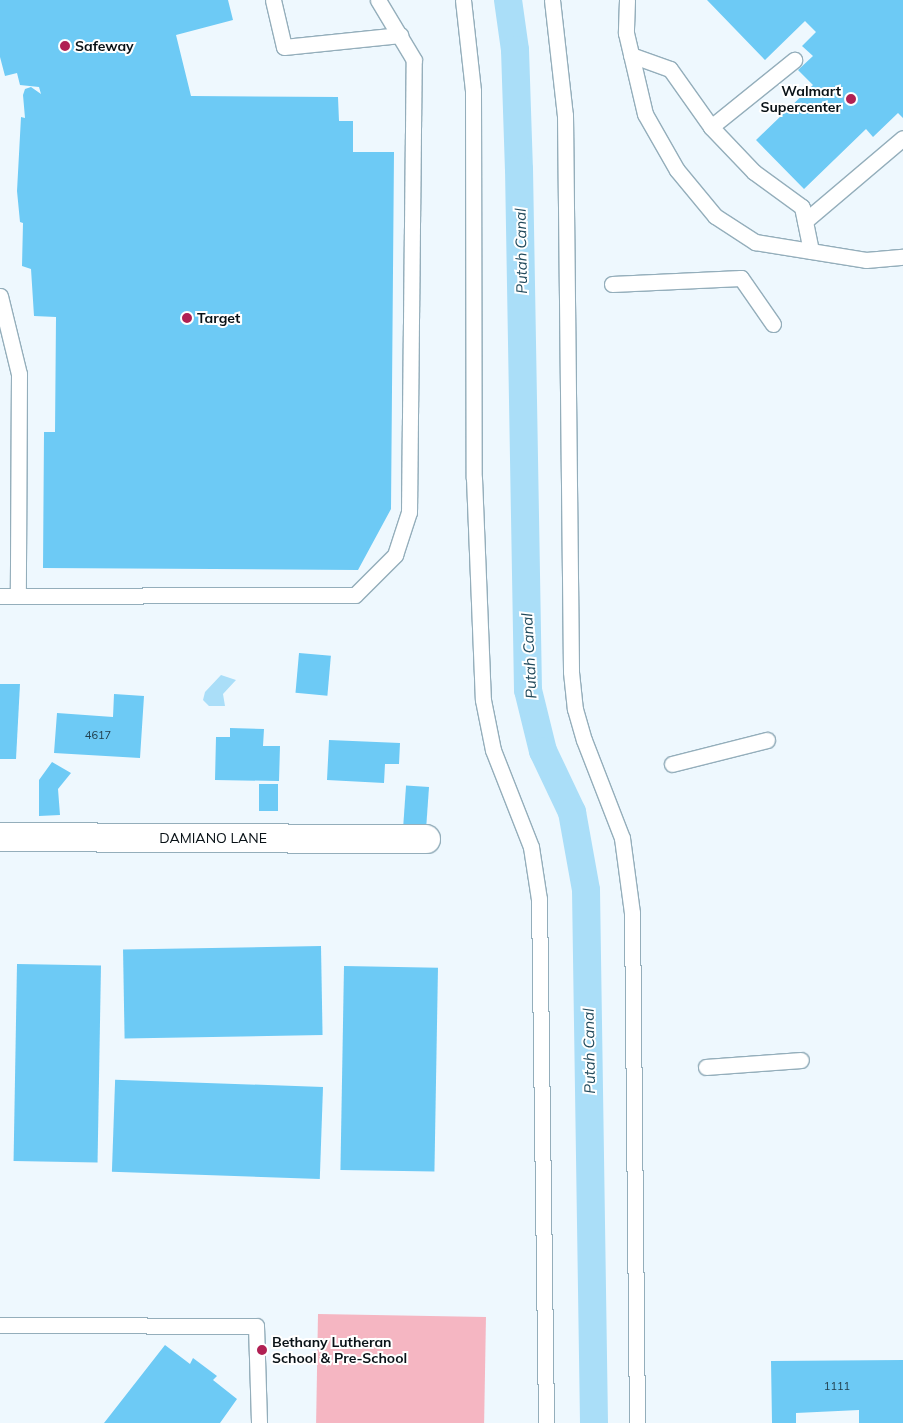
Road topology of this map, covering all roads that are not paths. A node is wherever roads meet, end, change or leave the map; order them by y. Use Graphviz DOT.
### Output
graph roads {
  1 [pos="273,0"];
  2 [pos="378,0"];
  3 [pos="463,0"];
  4 [pos="552,0"];
  5 [pos="627,0"];
  6 [pos="400,36"];
  7 [pos="631,55"];
  8 [pos="794,60"];
  9 [pos="711,127"];
  10 [pos="903,138"];
  11 [pos="805,221"];
  12 [pos="811,251"];
  13 [pos="903,257"];
  14 [pos="612,284"];
  15 [pos="0,296"];
  16 [pos="773,324"];
  17 [pos="0,596"];
  18 [pos="18,596"];
  19 [pos="767,740"];
  20 [pos="672,764"];
  21 [pos="0,837"];
  22 [pos="426,839"];
  23 [pos="801,1060"];
  24 [pos="706,1067"];
  25 [pos="0,1325"];
  26 [pos="259,1423"];
  27 [pos="546,1423"];
  28 [pos="637,1423"];
  1 -- 6 [label="lane"];
  2 -- 6 [label="lane"];
  3 -- 27 [label="lane"];
  4 -- 28 [label="lane"];
  5 -- 7 [label="lane"];
  6 -- 18 [label="lane"];
  7 -- 9 [label="lane"];
  7 -- 12 [label="lane"];
  8 -- 9 [label="lane"];
  9 -- 11 [label="lane"];
  10 -- 11 [label="lane"];
  11 -- 12 [label="lane"];
  12 -- 13 [label="lane"];
  14 -- 16 [label="lane"];
  15 -- 18 [label="lane"];
  17 -- 18 [label="lane"];
  19 -- 20 [label="lane"];
  21 -- 22 [label="street, DAMIANO LANE"];
  23 -- 24 [label="lane"];
  25 -- 26 [label="lane"];
}
